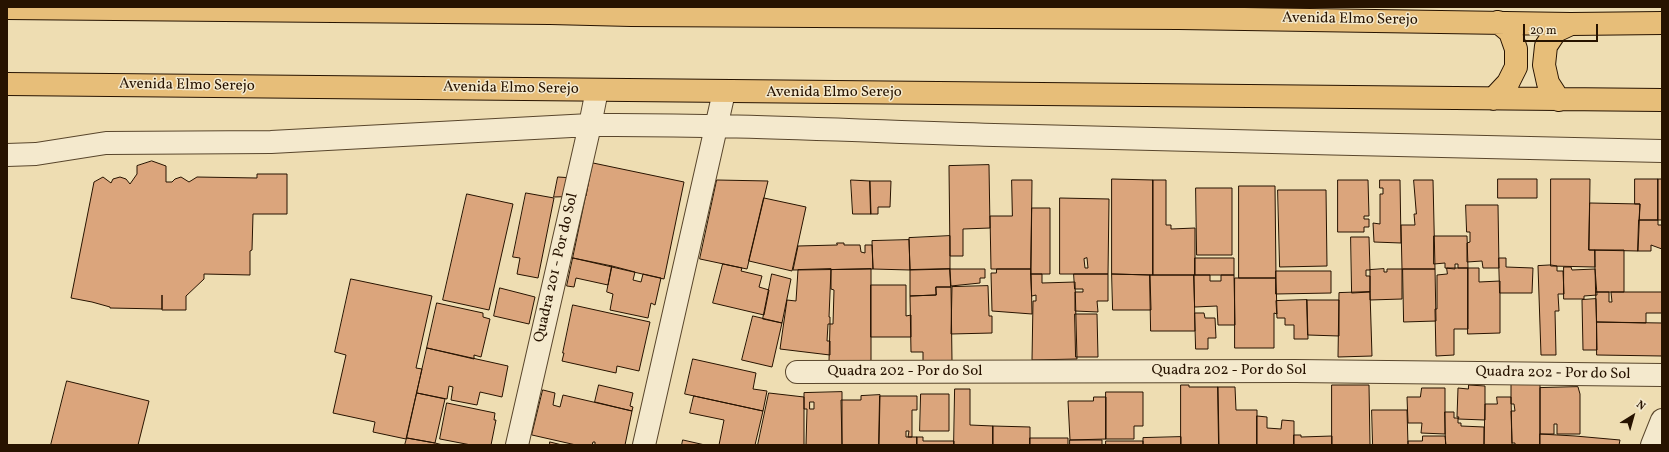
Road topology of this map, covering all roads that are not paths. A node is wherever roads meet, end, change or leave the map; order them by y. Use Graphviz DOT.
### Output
graph roads {
  1 [pos="7,8"];
  2 [pos="550,10"];
  3 [pos="631,11"];
  4 [pos="1498,22"];
  5 [pos="1662,23"];
  6 [pos="1571,24"];
  7 [pos="7,84"];
  8 [pos="597,90"];
  9 [pos="724,92"];
  10 [pos="1493,99"];
  11 [pos="1559,100"];
  12 [pos="1662,100"];
  13 [pos="590,125"];
  14 [pos="717,125"];
  15 [pos="1662,151"];
  16 [pos="7,155"];
  17 [pos="797,372"];
  18 [pos="1662,375"];
  19 [pos="1662,420"];
  20 [pos="517,445"];
  21 [pos="644,445"];
  22 [pos="1652,445"];
  1 -- 2 [label="main road, Avenida Elmo Serejo"];
  2 -- 3 [label="main road, Avenida Elmo Serejo"];
  3 -- 4 [label="main road, Avenida Elmo Serejo"];
  4 -- 6 [label="main road, Avenida Elmo Serejo"];
  4 -- 10 [label="main road"];
  5 -- 6 [label="main road, Avenida Elmo Serejo"];
  6 -- 11 [label="main road"];
  7 -- 8 [label="main road, Avenida Elmo Serejo"];
  8 -- 9 [label="main road, Avenida Elmo Serejo"];
  8 -- 13 [label="street, Quadra 201 - Por do Sol"];
  9 -- 10 [label="main road, Avenida Elmo Serejo"];
  9 -- 14 [label="street"];
  10 -- 11 [label="main road, Avenida Elmo Serejo"];
  11 -- 12 [label="main road, Avenida Elmo Serejo"];
  13 -- 14 [label="street"];
  13 -- 16 [label="street"];
  13 -- 20 [label="street, Quadra 201 - Por do Sol"];
  14 -- 15 [label="street"];
  14 -- 21 [label="street"];
  17 -- 18 [label="street, Quadra 202 - Por do Sol"];
  19 -- 22 [label="street"];
}
